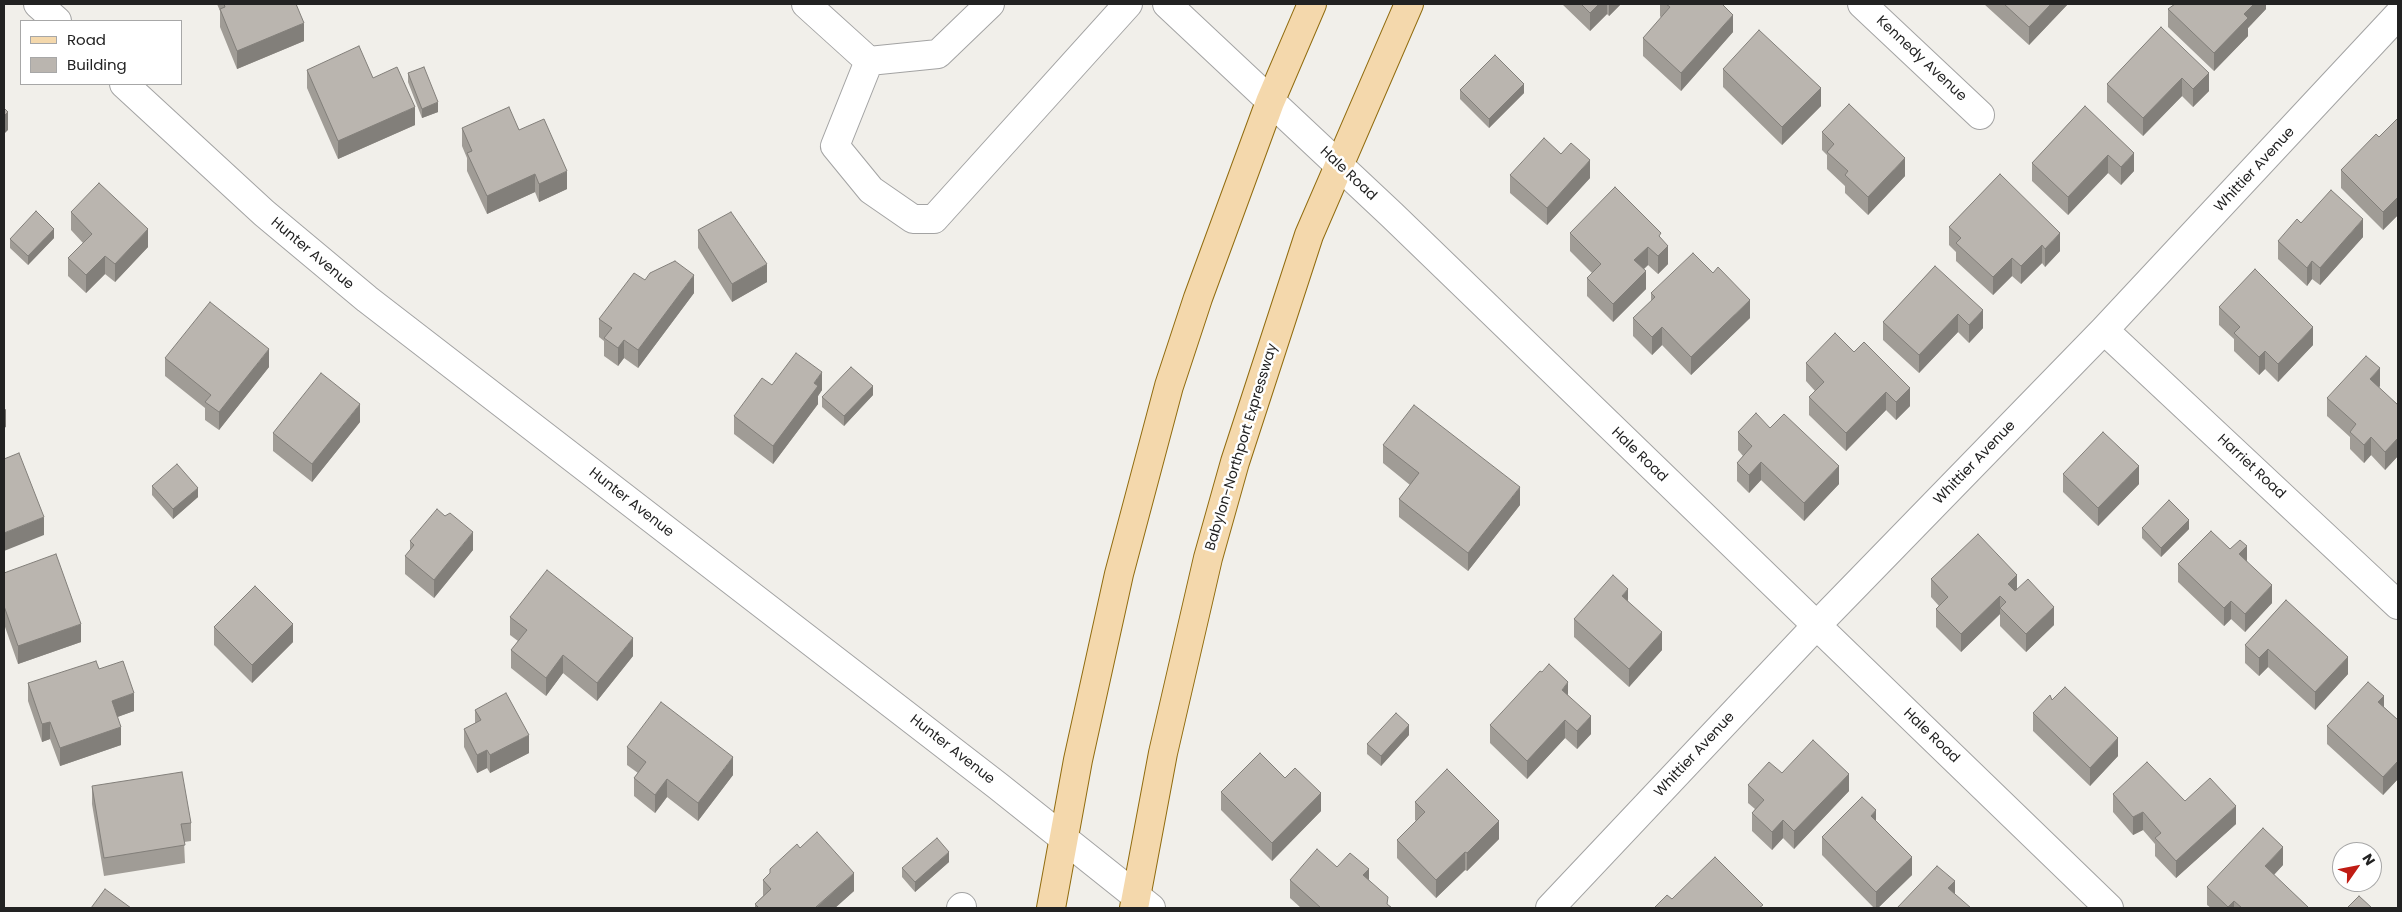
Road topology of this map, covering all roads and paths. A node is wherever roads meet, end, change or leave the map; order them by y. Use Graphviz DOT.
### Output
graph roads {
  1 [pos="38,4"];
  2 [pos="806,4"];
  3 [pos="990,4"];
  4 [pos="1128,4"];
  5 [pos="1167,4"];
  6 [pos="1312,4"];
  7 [pos="1409,4"];
  8 [pos="1862,4"];
  9 [pos="2398,15"];
  10 [pos="55,20"];
  11 [pos="869,61"];
  12 [pos="125,85"];
  13 [pos="1270,102"];
  14 [pos="1980,115"];
  15 [pos="1338,165"];
  16 [pos="2104,330"];
  17 [pos="2398,605"];
  18 [pos="1816,626"];
  19 [pos="1065,840"];
  20 [pos="1140,904"];
  21 [pos="1051,908"];
  22 [pos="1550,908"];
  23 [pos="2109,908"];
  1 -- 10 [label="street"];
  2 -- 11 [label="street"];
  3 -- 11 [label="street"];
  4 -- 11 [label="street"];
  5 -- 13 [label="street, Hale Road"];
  6 -- 13 [label="main road"];
  7 -- 15 [label="main road, Babylon-Northport Expressway"];
  8 -- 14 [label="street, Kennedy Avenue"];
  9 -- 16 [label="street, Whittier Avenue"];
  12 -- 19 [label="street, Hunter Avenue"];
  13 -- 15 [label="street, Hale Road"];
  13 -- 19 [label="main road"];
  15 -- 18 [label="street, Hale Road"];
  15 -- 20 [label="main road, Babylon-Northport Expressway"];
  16 -- 17 [label="street, Harriet Road"];
  16 -- 18 [label="street, Whittier Avenue"];
  18 -- 22 [label="street, Whittier Avenue"];
  18 -- 23 [label="street, Hale Road"];
  19 -- 20 [label="street, Hunter Avenue"];
  19 -- 21 [label="main road"];
}
